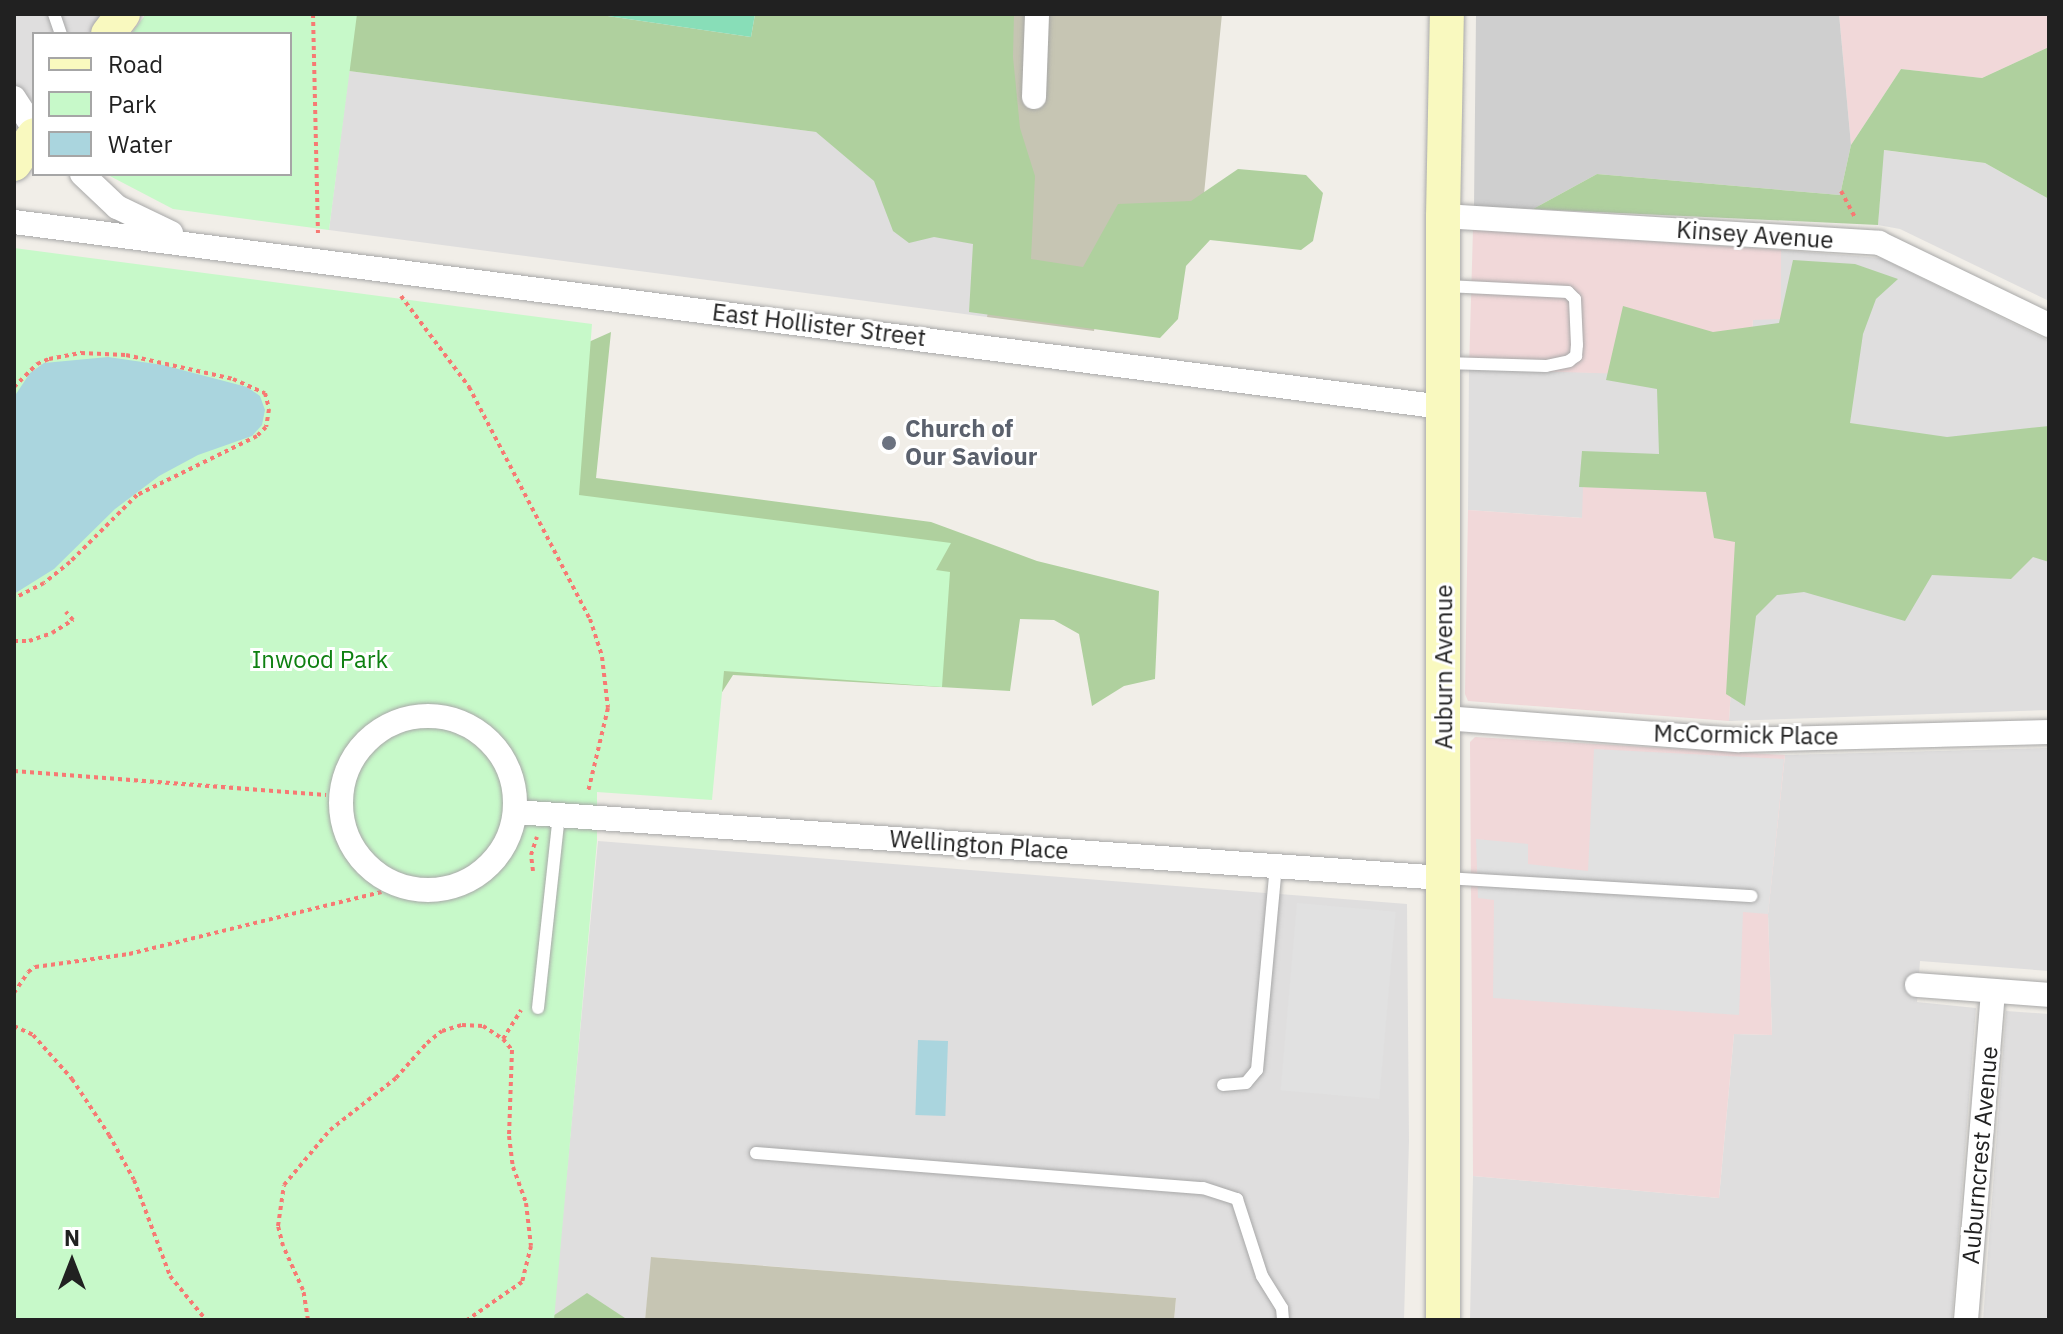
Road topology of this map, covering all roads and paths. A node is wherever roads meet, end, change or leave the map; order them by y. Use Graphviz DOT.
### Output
graph roads {
  1 [pos="123,14"];
  2 [pos="313,14"];
  3 [pos="1037,14"];
  4 [pos="1447,14"];
  5 [pos="110,32"];
  6 [pos="1034,97"];
  7 [pos="14,98"];
  8 [pos="32,129"];
  9 [pos="32,135"];
  10 [pos="14,164"];
  11 [pos="84,176"];
  12 [pos="1443,216"];
  13 [pos="14,222"];
  14 [pos="318,233"];
  15 [pos="195,243"];
  16 [pos="1443,286"];
  17 [pos="400,293"];
  18 [pos="2049,325"];
  19 [pos="1443,363"];
  20 [pos="14,387"];
  21 [pos="1443,407"];
  22 [pos="14,598"];
  23 [pos="66,612"];
  24 [pos="14,641"];
  25 [pos="1444,718"];
  26 [pos="2049,732"];
  27 [pos="14,771"];
  28 [pos="588,792"];
  29 [pos="326,795"];
  30 [pos="515,812"];
  31 [pos="559,815"];
  32 [pos="1276,866"];
  33 [pos="1443,878"];
  34 [pos="381,892"];
  35 [pos="1751,896"];
  36 [pos="1917,985"];
  37 [pos="1993,991"];
  38 [pos="14,993"];
  39 [pos="2049,995"];
  40 [pos="531,1007"];
  41 [pos="14,1026"];
  42 [pos="503,1039"];
  43 [pos="1223,1085"];
  44 [pos="756,1153"];
  45 [pos="206,1320"];
  46 [pos="308,1320"];
  47 [pos="467,1320"];
  48 [pos="1283,1320"];
  49 [pos="1443,1320"];
  50 [pos="1966,1320"];
  1 -- 5 [label="main road"];
  2 -- 14 [label="path"];
  3 -- 6 [label="street"];
  4 -- 12 [label="main road, Auburn Avenue"];
  7 -- 8 [label="street"];
  9 -- 10 [label="main road"];
  11 -- 15 [label="street, East Hollister Street"];
  12 -- 16 [label="main road, Auburn Avenue"];
  12 -- 18 [label="street, Kinsey Avenue"];
  13 -- 15 [label="street, East Hollister Street"];
  15 -- 21 [label="street, East Hollister Street"];
  16 -- 19 [label="main road, Auburn Avenue"];
  16 -- 19 [label="lane"];
  17 -- 28 [label="path"];
  19 -- 21 [label="main road, Auburn Avenue"];
  20 -- 22 [label="path"];
  21 -- 25 [label="main road, Auburn Avenue"];
  23 -- 24 [label="path"];
  25 -- 26 [label="street, McCormick Place"];
  25 -- 33 [label="main road, Auburn Avenue"];
  27 -- 29 [label="path"];
  30 -- 30 [label="street"];
  30 -- 31 [label="street, Wellington Place"];
  31 -- 32 [label="street, Wellington Place"];
  31 -- 40 [label="lane"];
  32 -- 33 [label="street, Wellington Place"];
  32 -- 43 [label="lane"];
  33 -- 35 [label="lane"];
  33 -- 49 [label="main road, Auburn Avenue"];
  34 -- 38 [label="path"];
  36 -- 37 [label="street"];
  37 -- 39 [label="street"];
  37 -- 50 [label="street, Auburncrest Avenue"];
  40 -- 42 [label="path"];
  41 -- 45 [label="path"];
  42 -- 46 [label="path"];
  42 -- 47 [label="path"];
  44 -- 48 [label="lane"];
}
